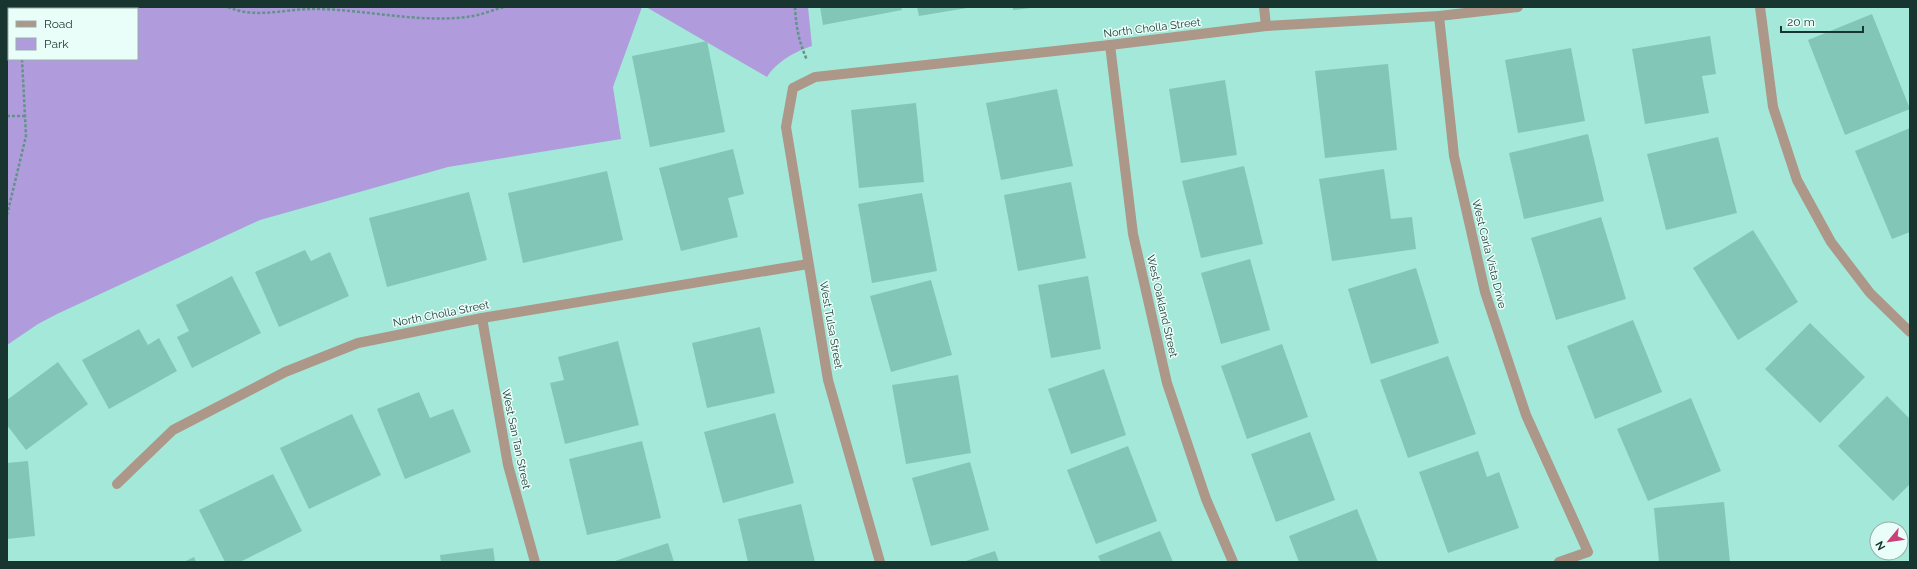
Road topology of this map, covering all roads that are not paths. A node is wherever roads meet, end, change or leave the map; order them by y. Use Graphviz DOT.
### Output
graph roads {
  1 [pos="1264,7"];
  2 [pos="1518,7"];
  3 [pos="1760,7"];
  4 [pos="1439,16"];
  5 [pos="1266,26"];
  6 [pos="1110,45"];
  7 [pos="792,88"];
  8 [pos="808,264"];
  9 [pos="482,318"];
  10 [pos="1910,332"];
  11 [pos="117,484"];
  12 [pos="535,562"];
  13 [pos="880,562"];
  14 [pos="1233,562"];
  15 [pos="1559,562"];
  1 -- 5 [label="street"];
  2 -- 4 [label="street, North Cholla Street"];
  3 -- 10 [label="street"];
  4 -- 5 [label="street, North Cholla Street"];
  4 -- 15 [label="street, West Carla Vista Drive"];
  5 -- 6 [label="street, North Cholla Street"];
  6 -- 7 [label="street, North Cholla Street"];
  6 -- 14 [label="street, West Oakland Street"];
  7 -- 8 [label="street, West Tulsa Street"];
  8 -- 9 [label="street, North Cholla Street"];
  8 -- 13 [label="street, West Tulsa Street"];
  9 -- 11 [label="street, North Cholla Street"];
  9 -- 12 [label="street, West San Tan Street"];
}
